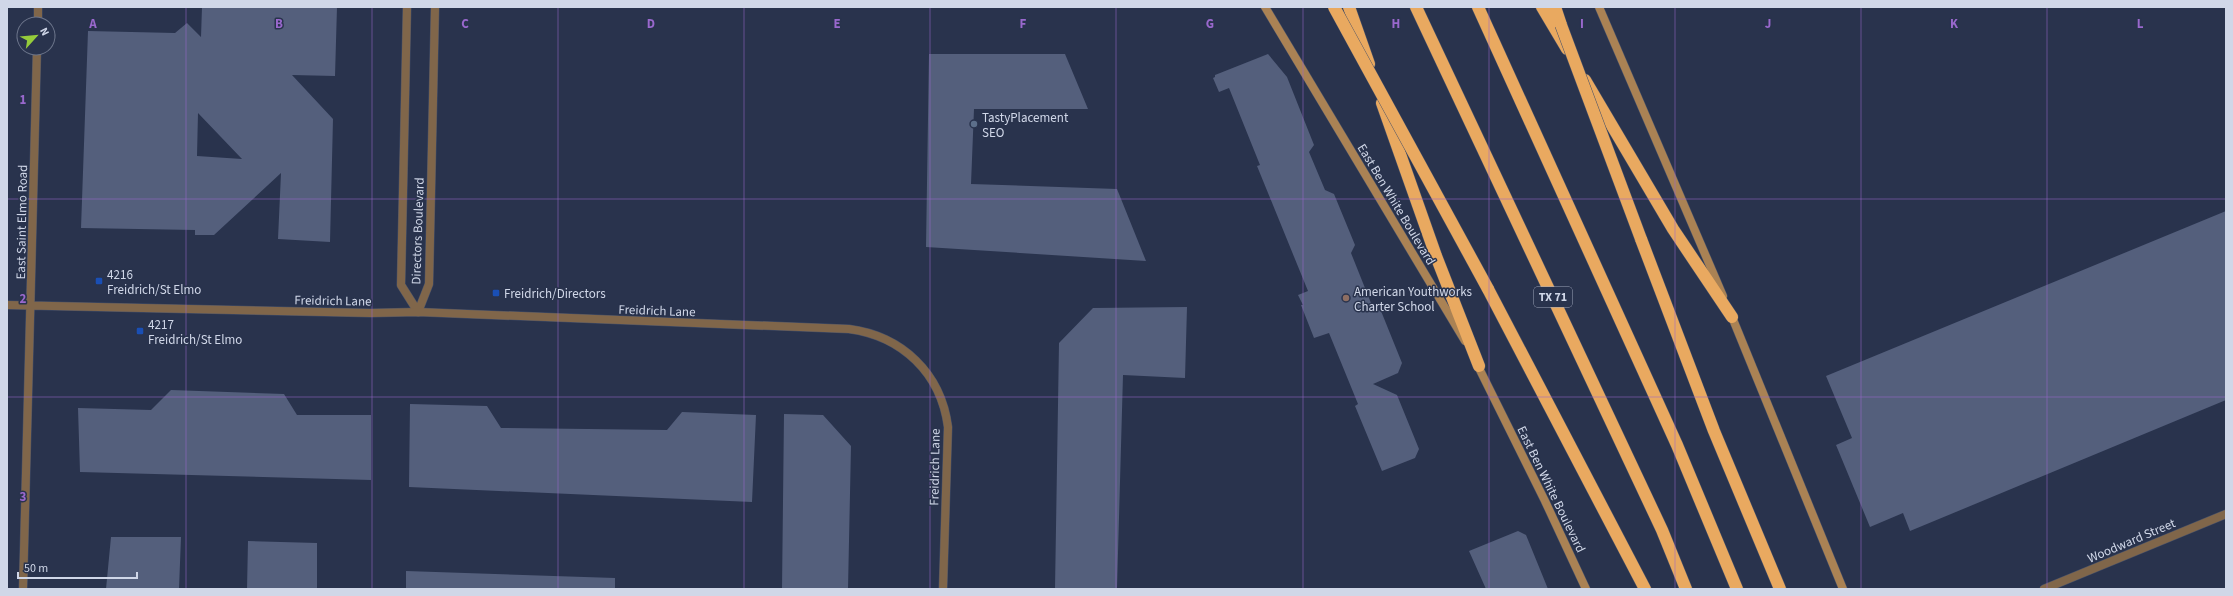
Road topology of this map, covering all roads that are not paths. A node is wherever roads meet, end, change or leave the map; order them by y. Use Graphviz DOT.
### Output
graph roads {
  1 [pos="407,7"];
  2 [pos="435,7"];
  3 [pos="1265,7"];
  4 [pos="1334,7"];
  5 [pos="1349,7"];
  6 [pos="1416,7"];
  7 [pos="1478,7"];
  8 [pos="1542,7"];
  9 [pos="1552,7"];
  10 [pos="1555,7"];
  11 [pos="1599,7"];
  12 [pos="1561,25"];
  13 [pos="37,56"];
  14 [pos="7,305"];
  15 [pos="31,305"];
  16 [pos="418,312"];
  17 [pos="1732,317"];
  18 [pos="1479,366"];
  19 [pos="2226,514"];
  20 [pos="23,589"];
  21 [pos="943,589"];
  22 [pos="1586,589"];
  23 [pos="1645,589"];
  24 [pos="1686,589"];
  25 [pos="1737,589"];
  26 [pos="1780,589"];
  27 [pos="1843,589"];
  28 [pos="2044,589"];
  1 -- 16 [label="street, Directors Boulevard"];
  2 -- 16 [label="street, Directors Boulevard"];
  3 -- 18 [label="main road, East Ben White Boulevard"];
  4 -- 23 [label="highway, bridge"];
  5 -- 18 [label="highway"];
  6 -- 24 [label="highway, TX 71"];
  7 -- 25 [label="highway"];
  8 -- 17 [label="highway"];
  9 -- 12 [label="highway"];
  10 -- 12 [label="highway"];
  11 -- 17 [label="main road"];
  12 -- 26 [label="highway, bridge"];
  13 -- 15 [label="street, East Saint Elmo Road"];
  14 -- 15 [label="street, Freidrich Lane"];
  15 -- 16 [label="street, Freidrich Lane"];
  15 -- 20 [label="street, East Saint Elmo Road"];
  16 -- 21 [label="street, Freidrich Lane"];
  17 -- 27 [label="main road"];
  18 -- 22 [label="main road, East Ben White Boulevard"];
  19 -- 28 [label="street, Woodward Street"];
}
